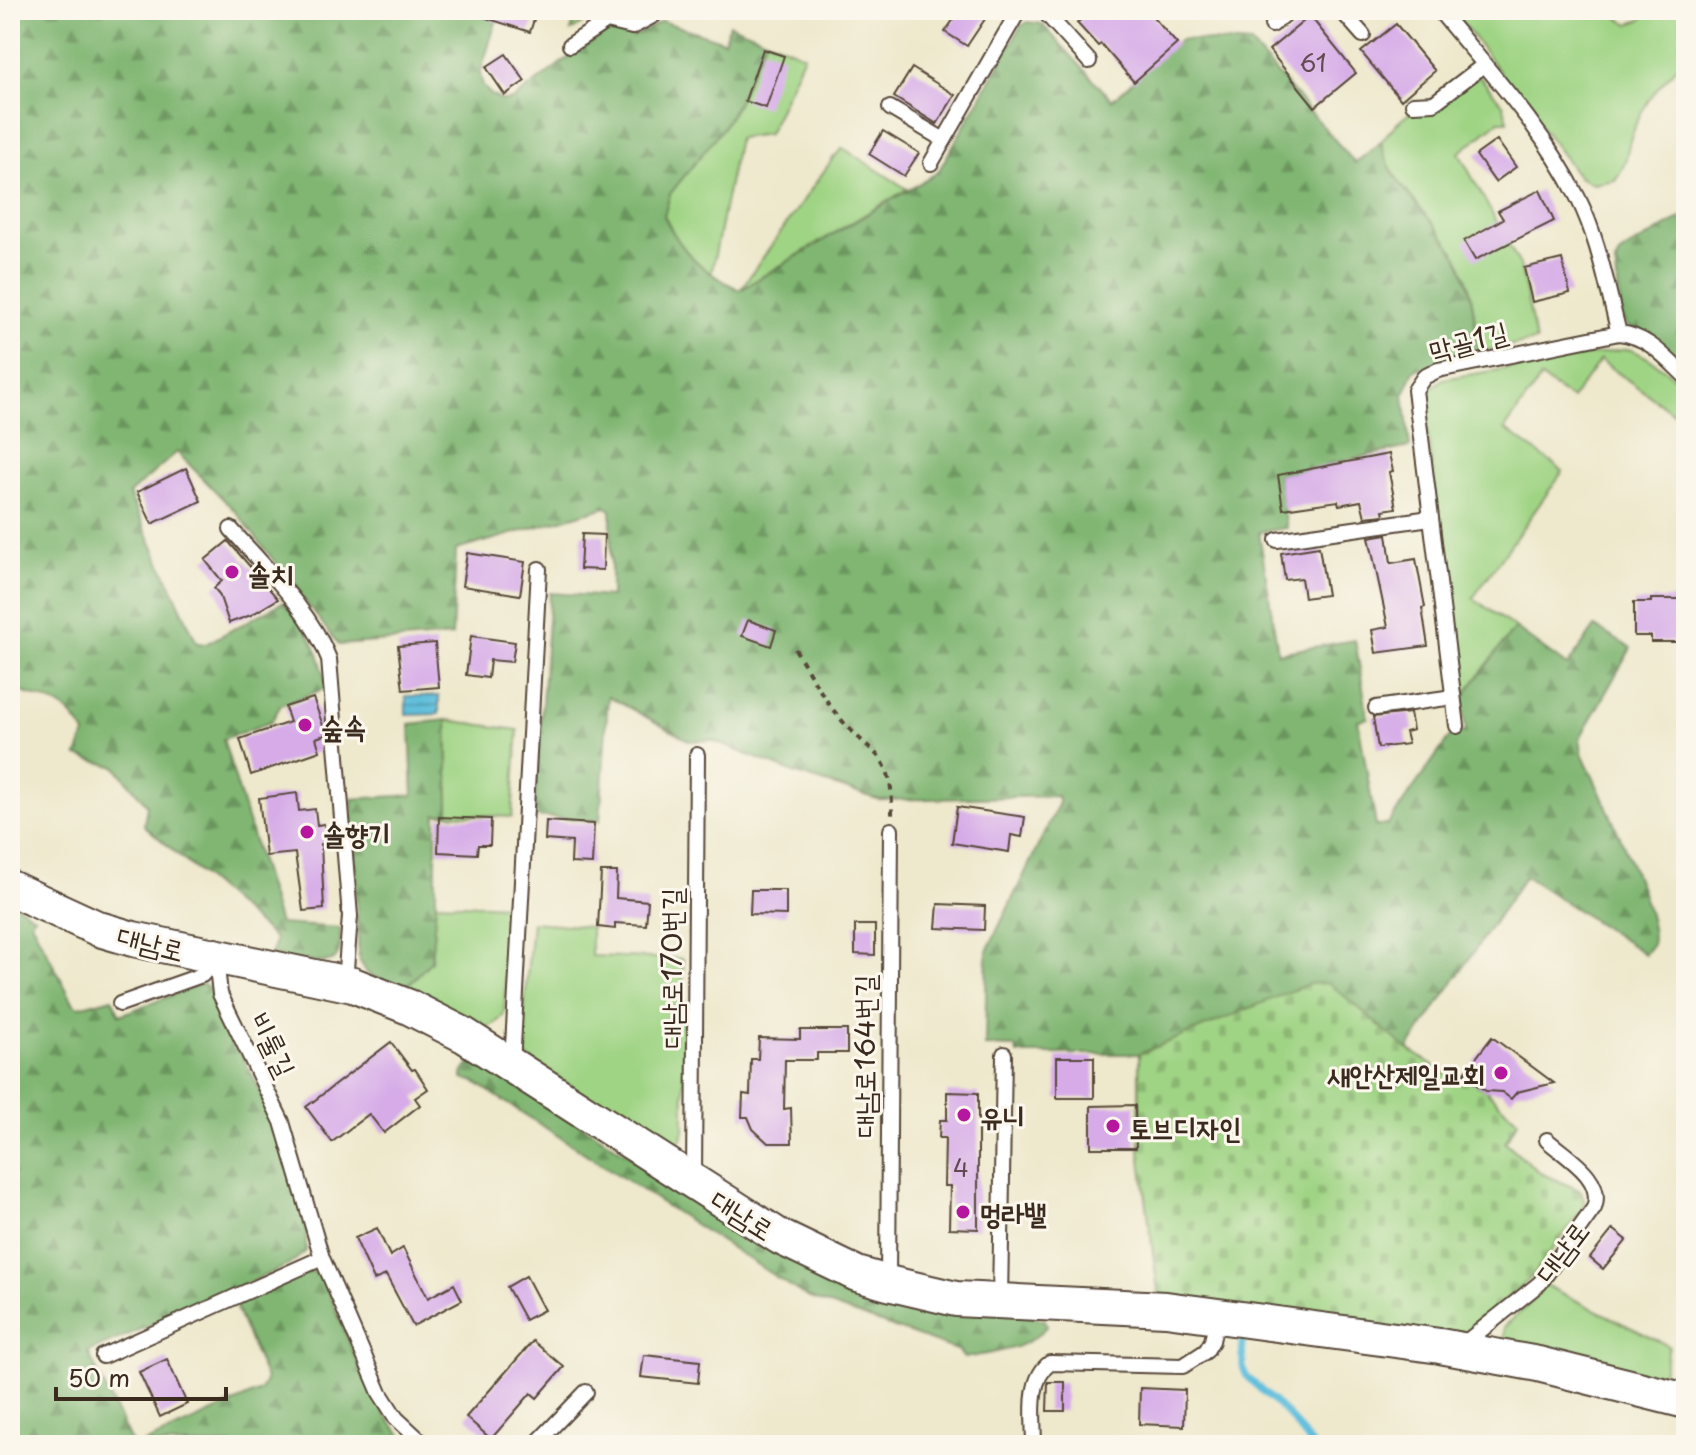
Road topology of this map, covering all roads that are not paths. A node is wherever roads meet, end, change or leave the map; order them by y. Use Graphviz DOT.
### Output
graph roads {
  1 [pos="655,10"];
  2 [pos="1019,10"];
  3 [pos="1043,10"];
  4 [pos="1290,10"];
  5 [pos="1341,10"];
  6 [pos="1439,10"];
  7 [pos="1272,25"];
  8 [pos="1363,35"];
  9 [pos="570,45"];
  10 [pos="1089,61"];
  11 [pos="1484,65"];
  12 [pos="1413,104"];
  13 [pos="890,108"];
  14 [pos="944,140"];
  15 [pos="931,163"];
  16 [pos="1619,333"];
  17 [pos="1686,377"];
  18 [pos="1430,518"];
  19 [pos="231,529"];
  20 [pos="1277,540"];
  21 [pos="539,569"];
  22 [pos="1453,697"];
  23 [pos="1376,708"];
  24 [pos="1457,726"];
  25 [pos="697,755"];
  26 [pos="891,830"];
  27 [pos="10,888"];
  28 [pos="216,958"];
  29 [pos="345,984"];
  30 [pos="120,1004"];
  31 [pos="1004,1054"];
  32 [pos="512,1066"];
  33 [pos="1547,1140"];
  34 [pos="694,1183"];
  35 [pos="322,1258"];
  36 [pos="888,1283"];
  37 [pos="1000,1302"];
  38 [pos="1217,1317"];
  39 [pos="1457,1348"];
  40 [pos="103,1356"];
  41 [pos="586,1392"];
  42 [pos="1686,1401"];
  43 [pos="425,1445"];
  44 [pos="535,1445"];
  45 [pos="1034,1445"];
  1 -- 9 [label="lane"];
  2 -- 14 [label="lane"];
  3 -- 10 [label="lane"];
  4 -- 7 [label="lane"];
  5 -- 8 [label="lane"];
  6 -- 11 [label="lane"];
  11 -- 12 [label="lane"];
  11 -- 16 [label="lane"];
  13 -- 14 [label="lane"];
  14 -- 15 [label="lane"];
  16 -- 17 [label="lane"];
  16 -- 18 [label="lane, 막골1길"];
  18 -- 20 [label="lane"];
  18 -- 22 [label="lane, 막골1길"];
  19 -- 29 [label="lane"];
  21 -- 32 [label="lane"];
  22 -- 23 [label="lane"];
  22 -- 24 [label="lane, 막골1길"];
  25 -- 34 [label="lane, 대남로170번길"];
  26 -- 36 [label="lane, 대남로164번길"];
  27 -- 28 [label="street, 대남로"];
  28 -- 29 [label="street, 대남로"];
  28 -- 30 [label="lane"];
  28 -- 35 [label="lane, 비룰길"];
  29 -- 32 [label="street, 대남로"];
  31 -- 37 [label="lane"];
  32 -- 34 [label="street, 대남로"];
  33 -- 39 [label="lane, 대남로"];
  34 -- 36 [label="street, 대남로"];
  35 -- 40 [label="lane"];
  35 -- 43 [label="lane, 비룰길"];
  36 -- 37 [label="street, 대남로"];
  37 -- 38 [label="street, 대남로"];
  38 -- 39 [label="street, 대남로"];
  38 -- 45 [label="lane"];
  39 -- 42 [label="street, 대남로"];
  41 -- 44 [label="lane"];
}
